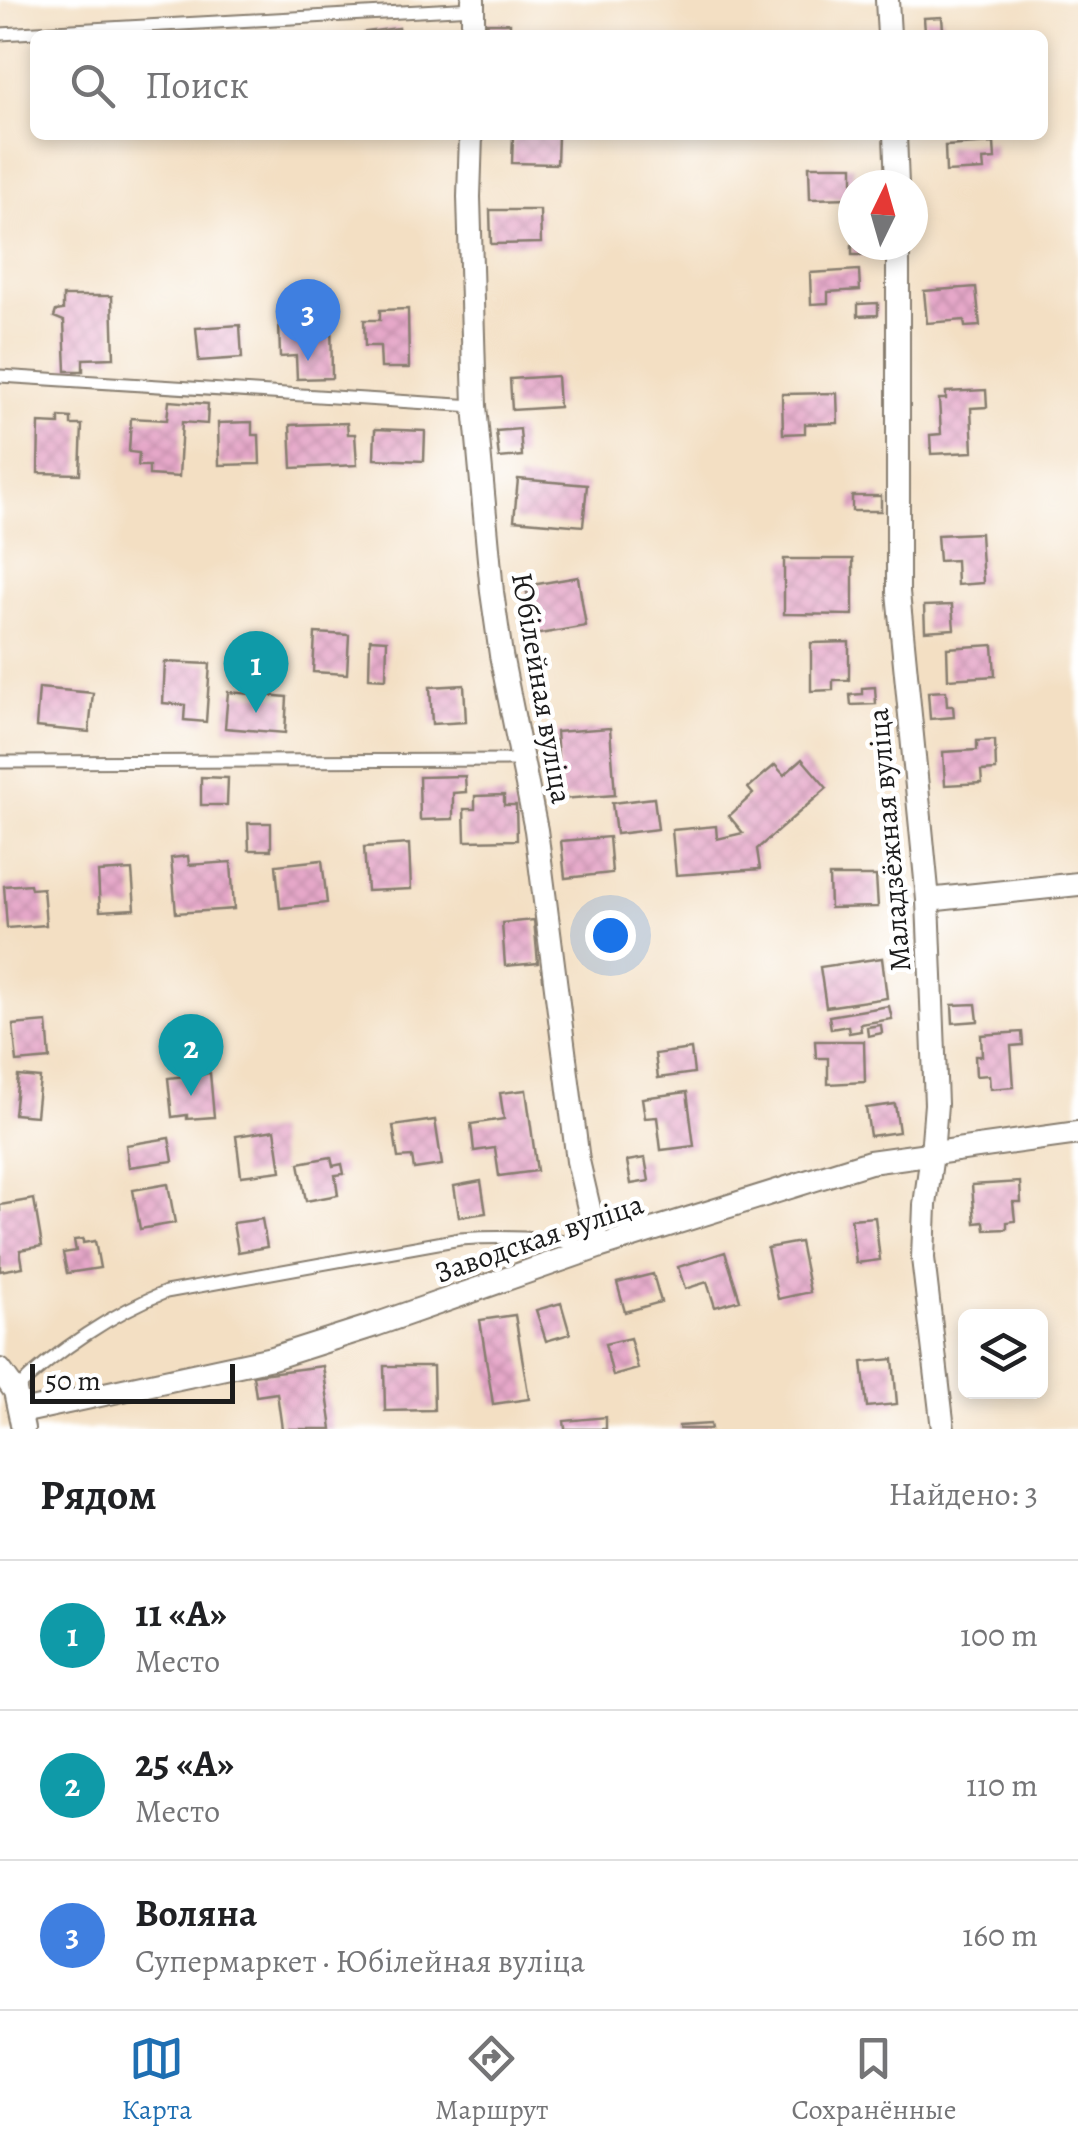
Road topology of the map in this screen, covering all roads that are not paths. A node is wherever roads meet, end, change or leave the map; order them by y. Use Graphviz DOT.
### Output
graph roads {
  1 [pos="887,0"];
  2 [pos="473,4"];
  3 [pos="63,30"];
  4 [pos="473,30"];
  5 [pos="889,30"];
  6 [pos="30,32"];
  7 [pos="0,34"];
  8 [pos="471,140"];
  9 [pos="895,140"];
  10 [pos="896,170"];
  11 [pos="898,260"];
  12 [pos="0,376"];
  13 [pos="475,406"];
  14 [pos="523,760"];
  15 [pos="0,762"];
  16 [pos="1078,884"];
  17 [pos="928,900"];
  18 [pos="1078,1133"];
  19 [pos="932,1154"];
  20 [pos="598,1248"];
  21 [pos="0,1371"];
  22 [pos="20,1411"];
  23 [pos="943,1429"];
  1 -- 5 [label="street"];
  2 -- 3 [label="lane"];
  2 -- 4 [label="street"];
  6 -- 7 [label="lane"];
  8 -- 13 [label="street, Юбілейная вуліца"];
  9 -- 10 [label="street"];
  11 -- 17 [label="street, Маладзёжная вуліца"];
  12 -- 13 [label="lane"];
  13 -- 14 [label="street, Юбілейная вуліца"];
  14 -- 15 [label="lane"];
  14 -- 20 [label="street, Юбілейная вуліца"];
  16 -- 17 [label="street"];
  17 -- 19 [label="street, Маладзёжная вуліца"];
  18 -- 19 [label="street, Заводская вуліца"];
  19 -- 20 [label="street, Заводская вуліца"];
  19 -- 23 [label="street, Маладзёжная вуліца"];
  20 -- 22 [label="street, Заводская вуліца"];
  20 -- 22 [label="lane"];
  21 -- 22 [label="street"];
}
